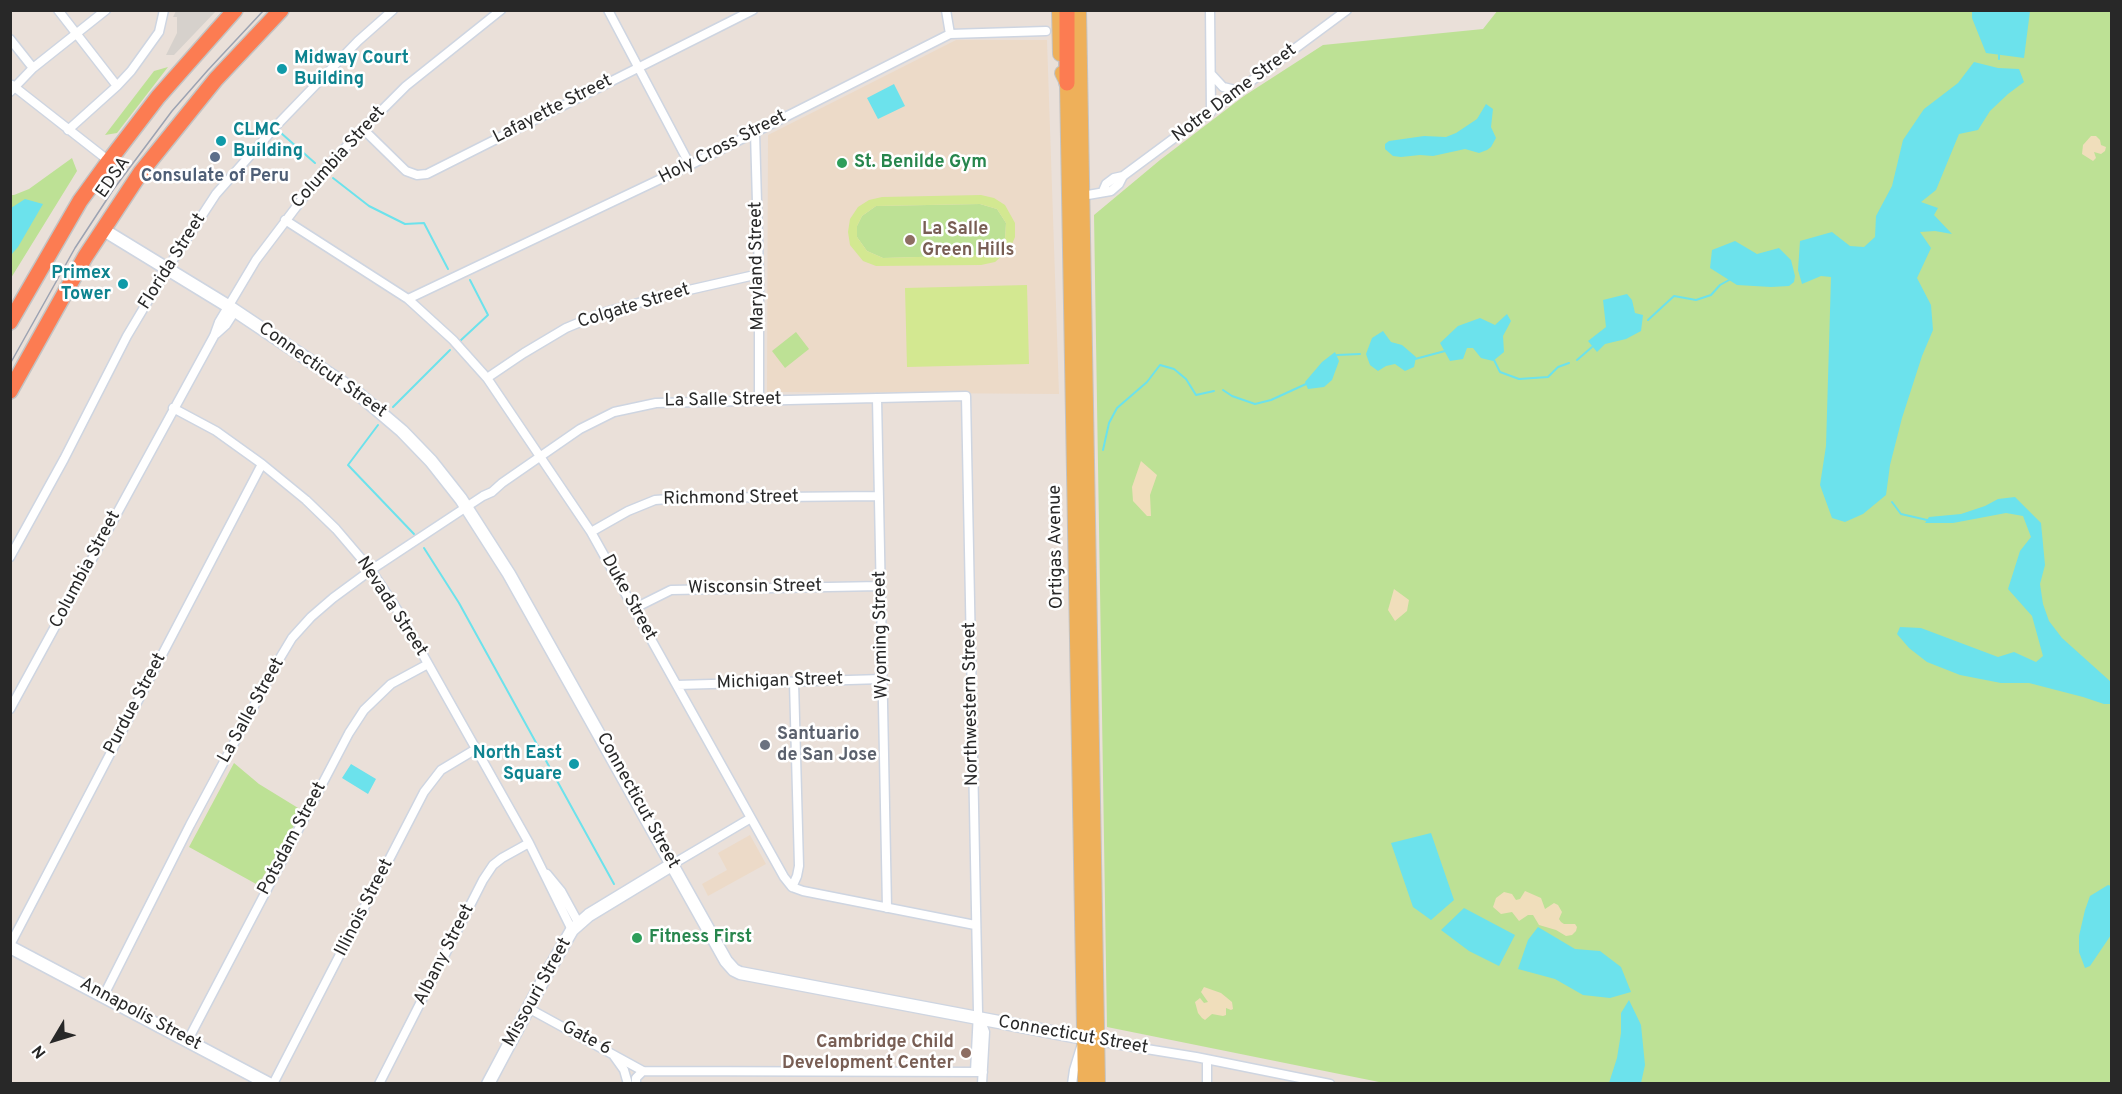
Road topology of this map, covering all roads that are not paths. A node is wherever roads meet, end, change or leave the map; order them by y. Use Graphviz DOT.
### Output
graph roads {
  1 [pos="58,10"];
  2 [pos="106,10"];
  3 [pos="164,10"];
  4 [pos="235,10"];
  5 [pos="281,10"];
  6 [pos="393,10"];
  7 [pos="501,10"];
  8 [pos="608,10"];
  9 [pos="753,10"];
  10 [pos="946,10"];
  11 [pos="1059,10"];
  12 [pos="1067,10"];
  13 [pos="1079,10"];
  14 [pos="1210,10"];
  15 [pos="1347,10"];
  16 [pos="1046,31"];
  17 [pos="76,34"];
  18 [pos="950,34"];
  19 [pos="10,39"];
  20 [pos="33,68"];
  21 [pos="638,68"];
  22 [pos="1210,74"];
  23 [pos="1067,83"];
  24 [pos="117,86"];
  25 [pos="12,88"];
  26 [pos="1240,91"];
  27 [pos="1211,112"];
  28 [pos="363,129"];
  29 [pos="68,130"];
  30 [pos="755,132"];
  31 [pos="109,160"];
  32 [pos="690,165"];
  33 [pos="1082,196"];
  34 [pos="285,220"];
  35 [pos="102,229"];
  36 [pos="167,269"];
  37 [pos="759,274"];
  38 [pos="408,299"];
  39 [pos="232,309"];
  40 [pos="10,322"];
  41 [pos="487,378"];
  42 [pos="10,391"];
  43 [pos="966,396"];
  44 [pos="877,398"];
  45 [pos="759,401"];
  46 [pos="173,408"];
  47 [pos="541,456"];
  48 [pos="262,464"];
  49 [pos="879,496"];
  50 [pos="466,506"];
  51 [pos="591,532"];
  52 [pos="10,557"];
  53 [pos="371,570"];
  54 [pos="880,586"];
  55 [pos="633,609"];
  56 [pos="428,663"];
  57 [pos="883,679"];
  58 [pos="794,682"];
  59 [pos="676,685"];
  60 [pos="10,709"];
  61 [pos="476,749"];
  62 [pos="751,818"];
  63 [pos="529,843"];
  64 [pos="673,864"];
  65 [pos="792,887"];
  66 [pos="887,908"];
  67 [pos="975,925"];
  68 [pos="576,927"];
  69 [pos="10,946"];
  70 [pos="103,997"];
  71 [pos="528,1008"];
  72 [pos="979,1017"];
  73 [pos="1091,1040"];
  74 [pos="188,1041"];
  75 [pos="612,1053"];
  76 [pos="1207,1060"];
  77 [pos="643,1071"];
  78 [pos="979,1072"];
  79 [pos="1319,1082"];
  80 [pos="271,1083"];
  81 [pos="379,1083"];
  82 [pos="488,1083"];
  83 [pos="628,1083"];
  84 [pos="636,1083"];
  85 [pos="982,1083"];
  86 [pos="1072,1083"];
  87 [pos="1086,1083"];
  88 [pos="1098,1083"];
  89 [pos="1207,1083"];
  90 [pos="1330,1083"];
  1 -- 17 [label="street"];
  2 -- 17 [label="street"];
  3 -- 24 [label="street"];
  4 -- 31 [label="highway, EDSA"];
  5 -- 35 [label="highway, EDSA"];
  6 -- 36 [label="street, Florida Street"];
  7 -- 28 [label="street, Columbia Street"];
  8 -- 21 [label="street"];
  9 -- 21 [label="street, Lafayette Street"];
  10 -- 18 [label="street"];
  11 -- 23 [label="main road, Ortigas Avenue"];
  12 -- 23 [label="highway"];
  13 -- 33 [label="main road, Ortigas Avenue"];
  14 -- 22 [label="street"];
  15 -- 26 [label="street, Notre Dame Street"];
  16 -- 18 [label="street, Holy Cross Street"];
  17 -- 20 [label="street"];
  17 -- 24 [label="street"];
  18 -- 30 [label="street, Holy Cross Street"];
  19 -- 20 [label="street"];
  20 -- 25 [label="street"];
  21 -- 28 [label="street, Lafayette Street"];
  21 -- 32 [label="street"];
  22 -- 26 [label="street"];
  22 -- 27 [label="street"];
  23 -- 73 [label="main road, Ortigas Avenue"];
  24 -- 29 [label="street"];
  25 -- 29 [label="street"];
  26 -- 27 [label="street, Notre Dame Street"];
  27 -- 33 [label="street, Notre Dame Street"];
  28 -- 34 [label="street, Columbia Street"];
  29 -- 31 [label="street"];
  30 -- 32 [label="street, Holy Cross Street"];
  30 -- 37 [label="street, Maryland Street"];
  31 -- 40 [label="highway, EDSA"];
  32 -- 38 [label="street, Holy Cross Street"];
  33 -- 73 [label="main road, Ortigas Avenue"];
  34 -- 38 [label="street, Duke Street"];
  34 -- 39 [label="street, Columbia Street"];
  35 -- 36 [label="street, Connecticut Street"];
  35 -- 42 [label="highway, EDSA"];
  36 -- 39 [label="street, Connecticut Street"];
  36 -- 52 [label="street, Florida Street"];
  37 -- 41 [label="street, Colgate Street"];
  37 -- 45 [label="street, Maryland Street"];
  38 -- 41 [label="street, Duke Street"];
  39 -- 46 [label="street, Columbia Street"];
  39 -- 50 [label="street, Connecticut Street"];
  41 -- 47 [label="street, Duke Street"];
  43 -- 44 [label="street, La Salle Street"];
  43 -- 67 [label="street, Northwestern Street"];
  44 -- 45 [label="street, La Salle Street"];
  44 -- 49 [label="street, Wyoming Street"];
  45 -- 47 [label="street, La Salle Street"];
  46 -- 48 [label="street, Nevada Street"];
  46 -- 60 [label="street, Columbia Street"];
  47 -- 50 [label="street, La Salle Street"];
  47 -- 51 [label="street, Duke Street"];
  48 -- 53 [label="street, Nevada Street"];
  48 -- 69 [label="street, Purdue Street"];
  49 -- 51 [label="street, Richmond Street"];
  49 -- 54 [label="street, Wyoming Street"];
  50 -- 53 [label="street, La Salle Street"];
  50 -- 64 [label="street, Connecticut Street"];
  51 -- 55 [label="street, Duke Street"];
  53 -- 56 [label="street, Nevada Street"];
  53 -- 70 [label="street, La Salle Street"];
  54 -- 55 [label="street, Wisconsin Street"];
  54 -- 57 [label="street, Wyoming Street"];
  55 -- 59 [label="street, Duke Street"];
  56 -- 61 [label="street, Nevada Street"];
  56 -- 74 [label="street, Potsdam Street"];
  57 -- 58 [label="street, Michigan Street"];
  57 -- 66 [label="street, Wyoming Street"];
  58 -- 59 [label="street, Michigan Street"];
  58 -- 65 [label="street"];
  59 -- 62 [label="street, Duke Street"];
  61 -- 63 [label="street, Nevada Street"];
  61 -- 80 [label="street, Illinois Street"];
  62 -- 64 [label="street, Missouri Street"];
  62 -- 65 [label="street, Duke Street"];
  63 -- 68 [label="street, Nevada Street"];
  63 -- 81 [label="street, Albany Street"];
  64 -- 68 [label="street, Missouri Street"];
  64 -- 72 [label="street, Connecticut Street"];
  65 -- 66 [label="street"];
  66 -- 67 [label="street"];
  67 -- 72 [label="street, Northwestern Street"];
  68 -- 71 [label="street, Missouri Street"];
  69 -- 70 [label="street, Annapolis Street"];
  70 -- 74 [label="street, Annapolis Street"];
  71 -- 75 [label="street, Gate 6"];
  71 -- 82 [label="street, Missouri Street"];
  72 -- 73 [label="street, Connecticut Street"];
  72 -- 78 [label="street, Northwestern Street"];
  73 -- 76 [label="street, Connecticut Street"];
  73 -- 86 [label="street"];
  73 -- 87 [label="main road, Ortigas Avenue"];
  73 -- 88 [label="main road, Ortigas Avenue"];
  74 -- 80 [label="street, Annapolis Street"];
  75 -- 77 [label="street, Gate 6"];
  75 -- 83 [label="street"];
  76 -- 79 [label="street, Connecticut Street"];
  76 -- 89 [label="street"];
  77 -- 78 [label="street"];
  77 -- 84 [label="street"];
  78 -- 85 [label="street, Northwestern Street"];
  79 -- 90 [label="street, Connecticut Street"];
}
